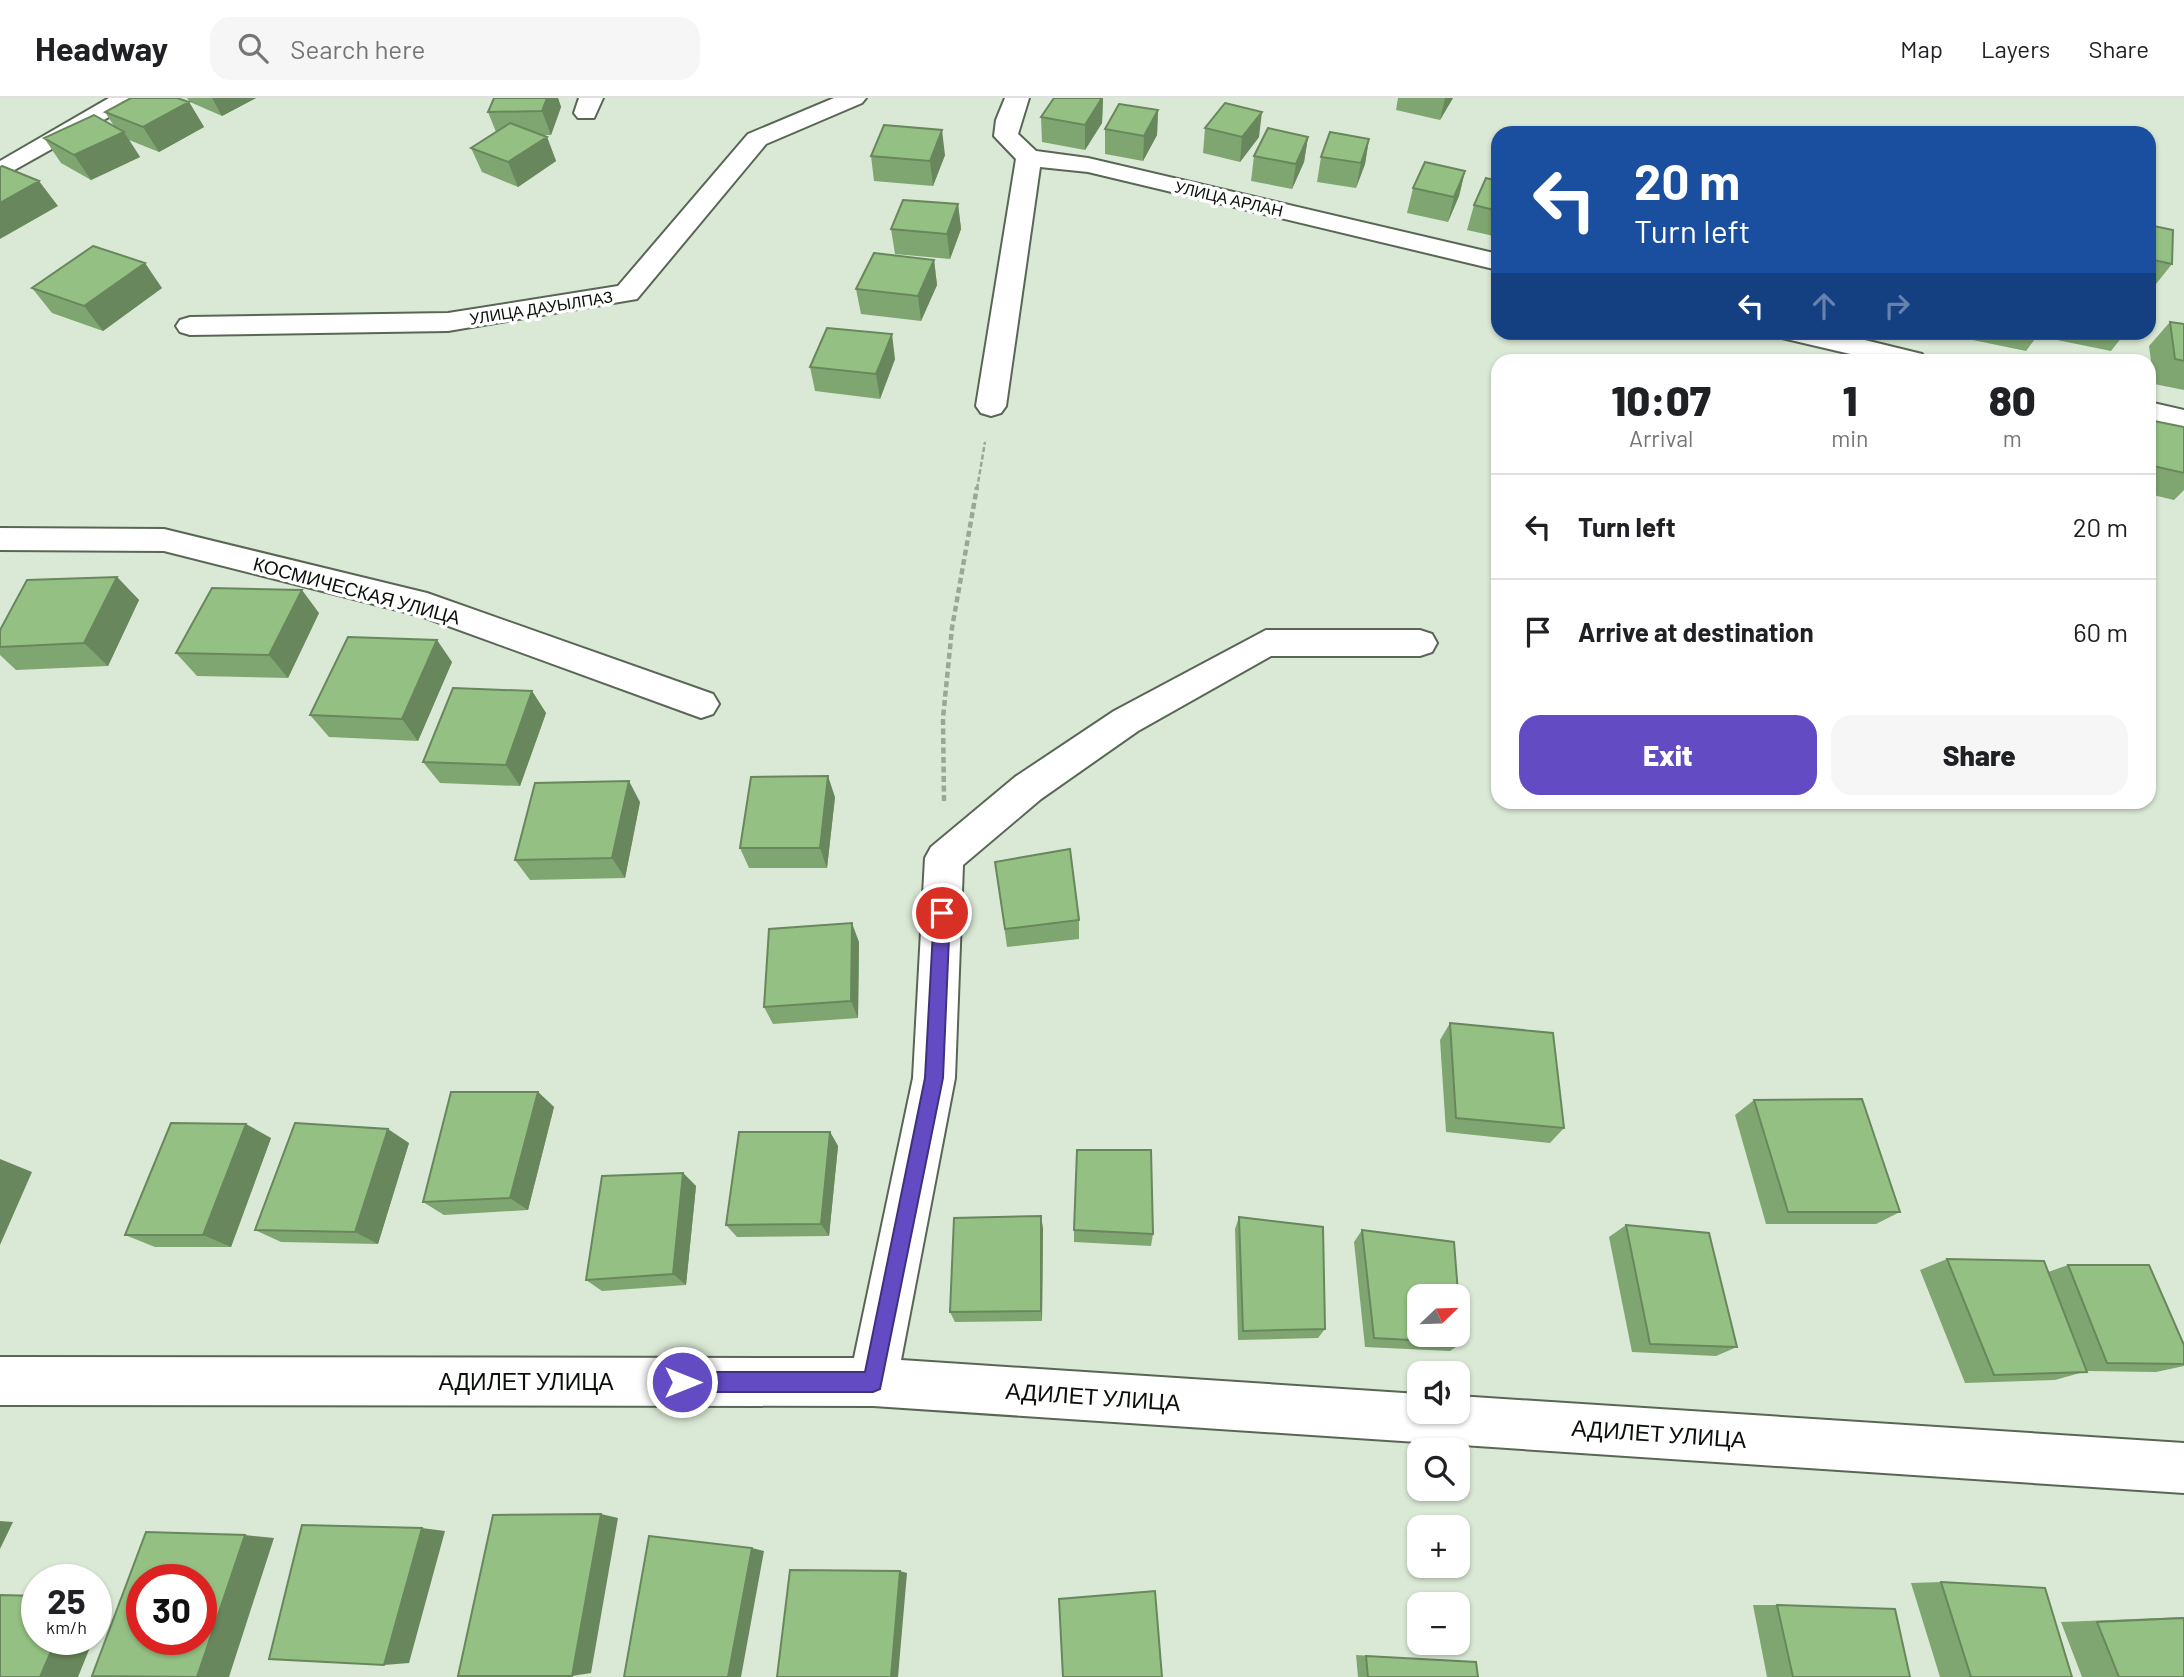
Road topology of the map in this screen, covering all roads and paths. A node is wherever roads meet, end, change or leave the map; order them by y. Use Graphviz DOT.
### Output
graph roads {
  1 [pos="126,98"];
  2 [pos="854,98"];
  3 [pos="1017,98"];
  4 [pos="1029,158"];
  5 [pos="0,171"];
  6 [pos="1491,260"];
  7 [pos="190,326"];
  8 [pos="1826,340"];
  9 [pos="1886,354"];
  10 [pos="990,406"];
  11 [pos="2156,414"];
  12 [pos="2184,420"];
  13 [pos="0,539"];
  14 [pos="1420,643"];
  15 [pos="701,704"];
  16 [pos="944,858"];
  17 [pos="0,1381"];
  18 [pos="873,1382"];
  19 [pos="2184,1468"];
  1 -- 5 [label="street"];
  2 -- 7 [label="street, УЛИЦА ДАУЫЛПАЗ"];
  3 -- 4 [label="street"];
  4 -- 6 [label="street, УЛИЦА АРЛАН"];
  4 -- 10 [label="street"];
  8 -- 9 [label="street"];
  10 -- 16 [label="path"];
  11 -- 12 [label="street"];
  13 -- 15 [label="street, КОСМИЧЕСКАЯ УЛИЦА"];
  14 -- 16 [label="street"];
  16 -- 18 [label="street"];
  17 -- 18 [label="street, АДИЛЕТ УЛИЦА"];
  18 -- 19 [label="street, АДИЛЕТ УЛИЦА"];
}
